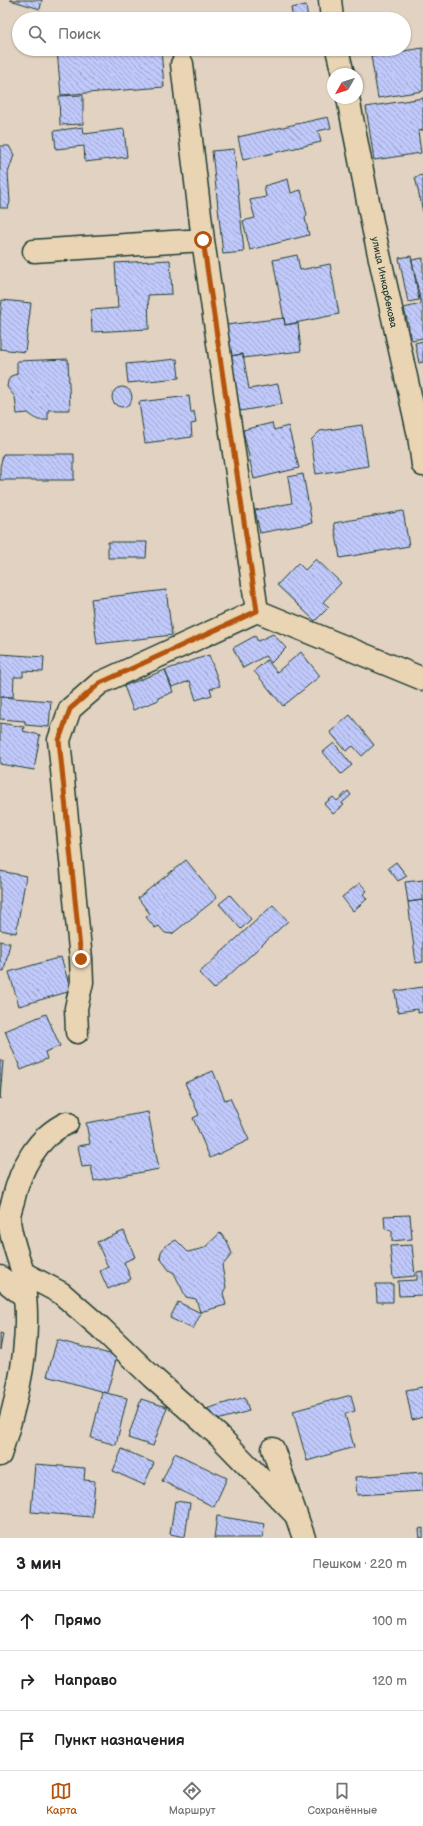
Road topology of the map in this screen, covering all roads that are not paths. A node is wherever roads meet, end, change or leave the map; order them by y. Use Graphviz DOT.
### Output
graph roads {
  1 [pos="330,0"];
  2 [pos="331,12"];
  3 [pos="339,56"];
  4 [pos="182,64"];
  5 [pos="342,68"];
  6 [pos="349,104"];
  7 [pos="203,240"];
  8 [pos="34,251"];
  9 [pos="423,465"];
  10 [pos="257,611"];
  11 [pos="423,679"];
  12 [pos="77,1032"];
  13 [pos="67,1123"];
  14 [pos="23,1273"];
  15 [pos="0,1277"];
  16 [pos="24,1296"];
  17 [pos="273,1449"];
  18 [pos="0,1455"];
  19 [pos="296,1515"];
  20 [pos="304,1538"];
  1 -- 2 [label="street"];
  3 -- 5 [label="street"];
  4 -- 7 [label="street"];
  6 -- 9 [label="street, улица Инкарбекова"];
  7 -- 8 [label="street"];
  7 -- 10 [label="street"];
  10 -- 11 [label="street"];
  10 -- 12 [label="street"];
  13 -- 14 [label="street"];
  14 -- 16 [label="street"];
  14 -- 19 [label="street"];
  15 -- 16 [label="street"];
  16 -- 18 [label="street"];
  17 -- 19 [label="street"];
  19 -- 20 [label="street"];
}
